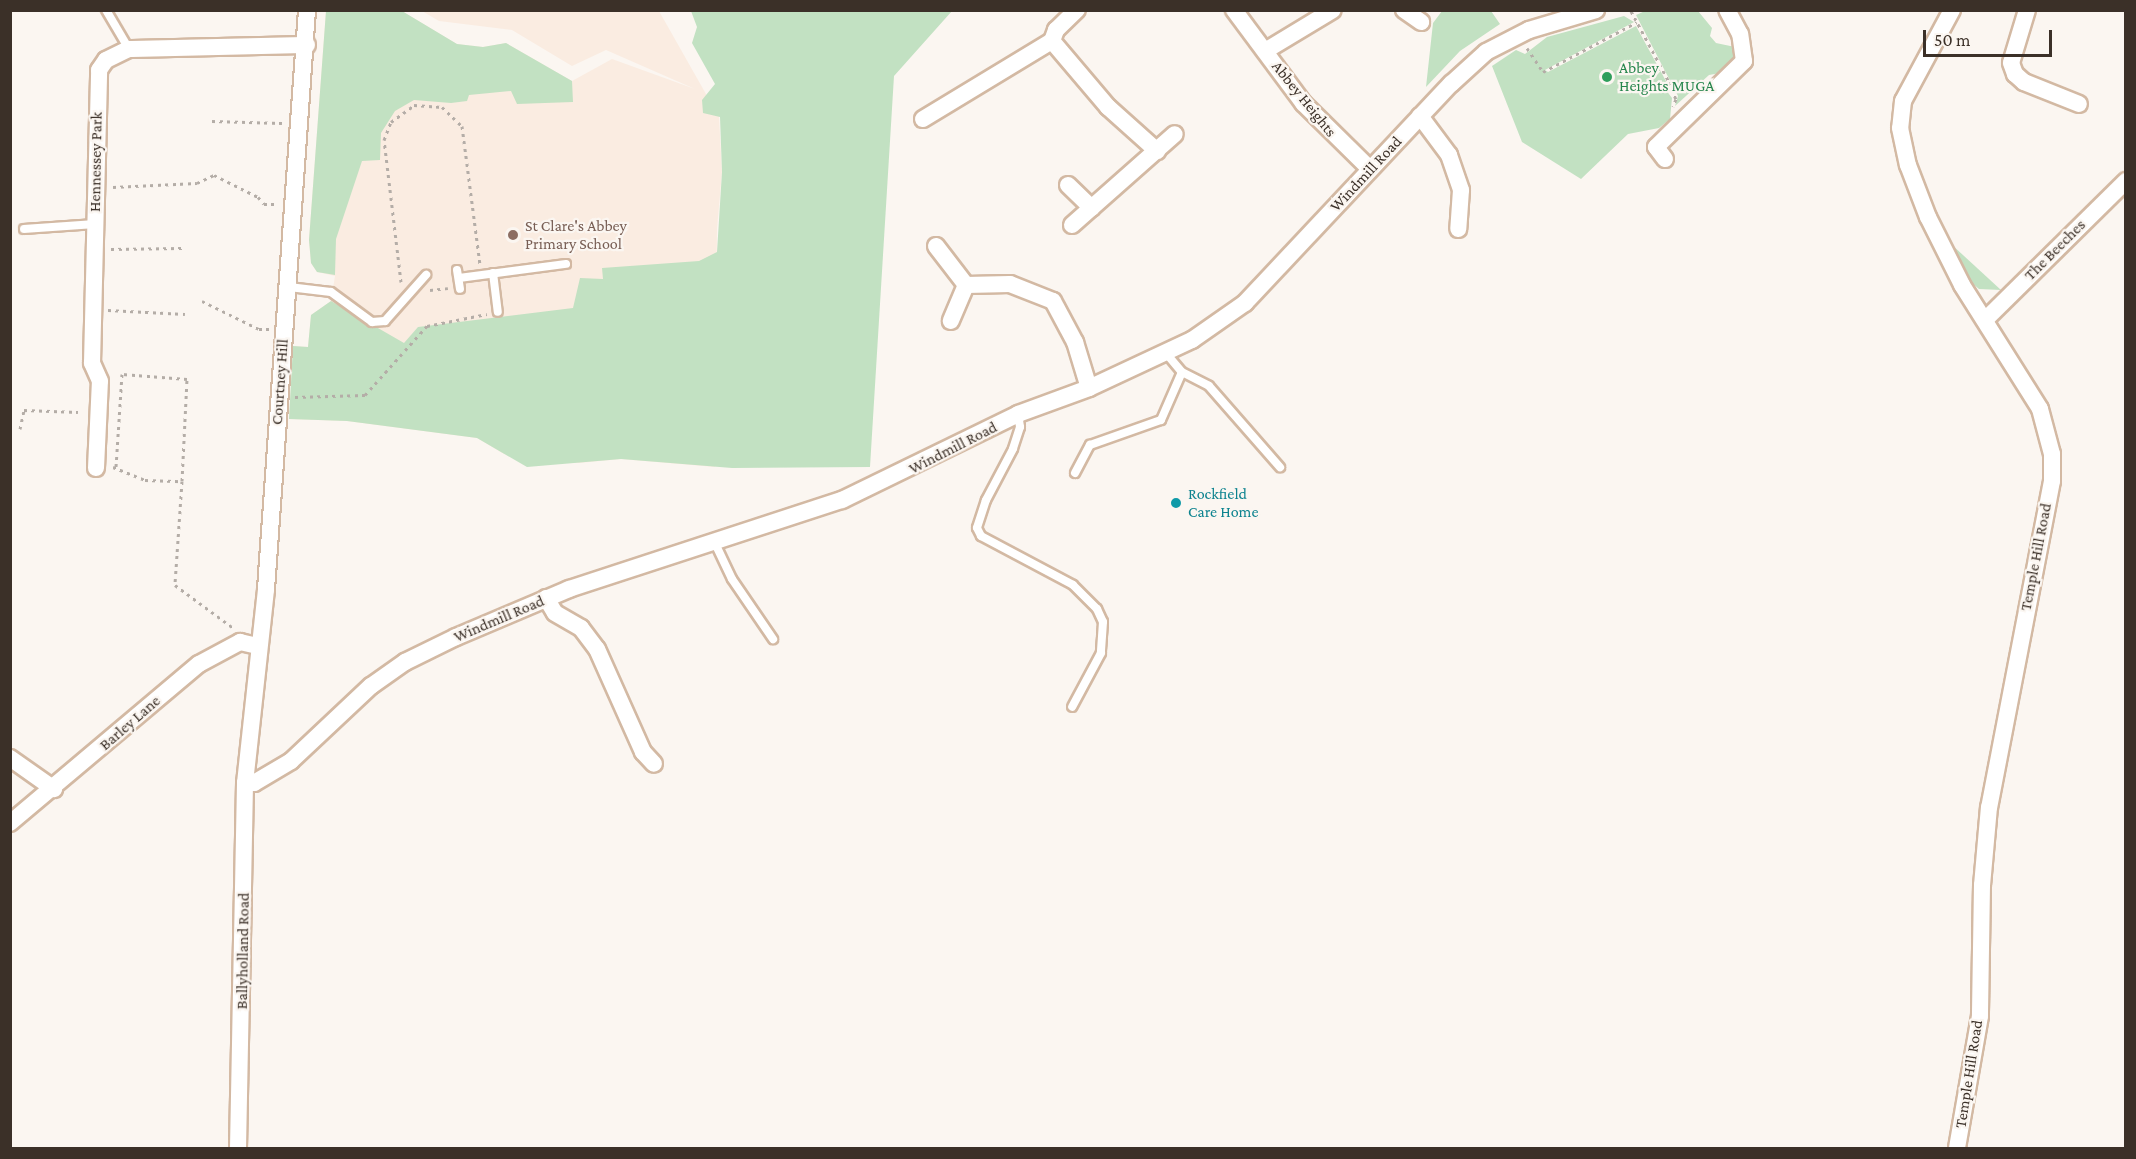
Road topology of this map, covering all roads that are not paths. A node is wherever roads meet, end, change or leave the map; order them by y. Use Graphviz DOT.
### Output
graph roads {
  1 [pos="106,10"];
  2 [pos="307,10"];
  3 [pos="1077,10"];
  4 [pos="1234,10"];
  5 [pos="1333,10"];
  6 [pos="1404,10"];
  7 [pos="1596,10"];
  8 [pos="1727,10"];
  9 [pos="1952,10"];
  10 [pos="2027,10"];
  11 [pos="1551,16"];
  12 [pos="1421,22"];
  13 [pos="1052,41"];
  14 [pos="307,45"];
  15 [pos="129,49"];
  16 [pos="1265,51"];
  17 [pos="2079,104"];
  18 [pos="1420,116"];
  19 [pos="923,119"];
  20 [pos="1174,134"];
  21 [pos="1157,151"];
  22 [pos="1665,159"];
  23 [pos="1370,169"];
  24 [pos="2126,181"];
  25 [pos="1068,185"];
  26 [pos="1092,207"];
  27 [pos="95,224"];
  28 [pos="1072,225"];
  29 [pos="24,229"];
  30 [pos="1458,229"];
  31 [pos="936,246"];
  32 [pos="566,264"];
  33 [pos="493,273"];
  34 [pos="426,274"];
  35 [pos="966,285"];
  36 [pos="289,287"];
  37 [pos="456,288"];
  38 [pos="498,312"];
  39 [pos="1985,320"];
  40 [pos="951,321"];
  41 [pos="1165,352"];
  42 [pos="1182,372"];
  43 [pos="1089,388"];
  44 [pos="1018,414"];
  45 [pos="1280,467"];
  46 [pos="96,468"];
  47 [pos="1075,473"];
  48 [pos="713,539"];
  49 [pos="546,598"];
  50 [pos="773,639"];
  51 [pos="258,646"];
  52 [pos="1072,707"];
  53 [pos="246,753"];
  54 [pos="10,758"];
  55 [pos="654,764"];
  56 [pos="245,783"];
  57 [pos="54,789"];
  58 [pos="10,823"];
  59 [pos="238,1149"];
  60 [pos="1957,1149"];
  1 -- 15 [label="lane"];
  2 -- 14 [label="street, Courtney Hill"];
  3 -- 13 [label="street"];
  4 -- 16 [label="street, Abbey Heights"];
  5 -- 16 [label="street, Abbey Heights"];
  6 -- 12 [label="street"];
  7 -- 11 [label="street, Windmill Road"];
  8 -- 22 [label="street"];
  9 -- 39 [label="street, Temple Hill Road"];
  10 -- 17 [label="street"];
  11 -- 18 [label="street, Windmill Road"];
  13 -- 19 [label="street"];
  13 -- 21 [label="street"];
  14 -- 15 [label="street, Hennessey Park"];
  14 -- 36 [label="street, Courtney Hill"];
  15 -- 27 [label="street, Hennessey Park"];
  16 -- 23 [label="street, Abbey Heights"];
  18 -- 23 [label="street, Windmill Road"];
  18 -- 30 [label="street"];
  20 -- 21 [label="street"];
  21 -- 26 [label="street"];
  23 -- 41 [label="street, Windmill Road"];
  24 -- 39 [label="street, The Beeches"];
  25 -- 26 [label="street"];
  26 -- 28 [label="street"];
  27 -- 29 [label="lane"];
  27 -- 46 [label="street, Hennessey Park"];
  31 -- 35 [label="street"];
  32 -- 33 [label="lane"];
  33 -- 37 [label="lane"];
  33 -- 38 [label="lane"];
  34 -- 36 [label="lane"];
  35 -- 40 [label="street"];
  35 -- 43 [label="street"];
  36 -- 51 [label="street, Courtney Hill"];
  39 -- 60 [label="street, Temple Hill Road"];
  41 -- 42 [label="lane"];
  41 -- 43 [label="street, Windmill Road"];
  42 -- 45 [label="lane"];
  42 -- 47 [label="lane"];
  43 -- 44 [label="street, Windmill Road"];
  44 -- 48 [label="street, Windmill Road"];
  44 -- 52 [label="lane"];
  48 -- 49 [label="street, Windmill Road"];
  48 -- 50 [label="lane"];
  49 -- 55 [label="street"];
  49 -- 56 [label="street, Windmill Road"];
  51 -- 53 [label="street, Courtney Hill"];
  51 -- 57 [label="street, Barley Lane"];
  53 -- 56 [label="street, Ballyholland Road"];
  54 -- 57 [label="street"];
  56 -- 59 [label="street, Ballyholland Road"];
  57 -- 58 [label="street, Barley Lane"];
}
